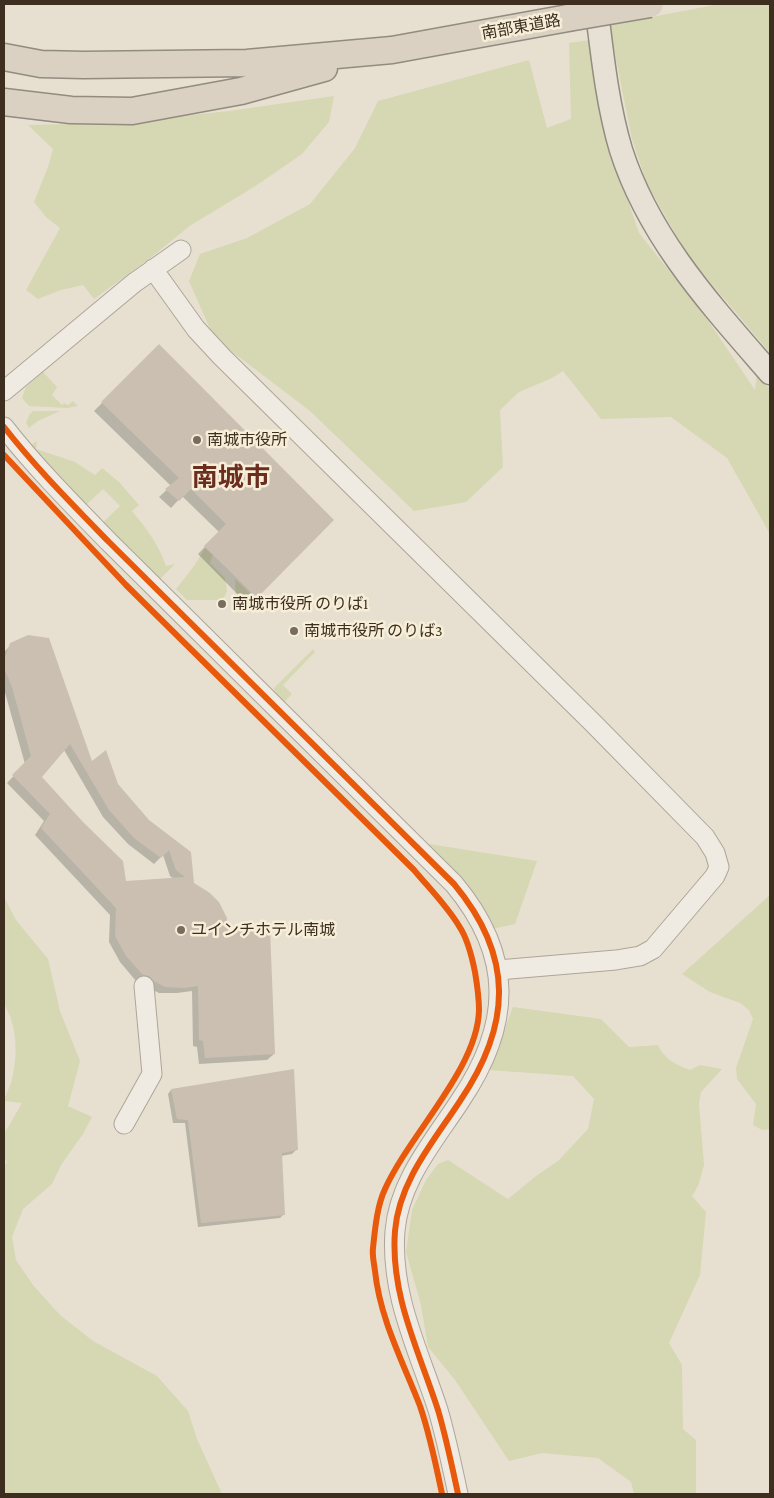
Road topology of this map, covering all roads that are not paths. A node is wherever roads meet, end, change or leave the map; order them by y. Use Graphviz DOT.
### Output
graph roads {
  1 [pos="596,4"];
  2 [pos="650,4"];
  3 [pos="392,50"];
  4 [pos="4,57"];
  5 [pos="4,102"];
  6 [pos="181,250"];
  7 [pos="153,269"];
  8 [pos="770,373"];
  9 [pos="4,391"];
  10 [pos="4,427"];
  11 [pos="498,970"];
  12 [pos="144,986"];
  13 [pos="124,1124"];
  14 [pos="458,1494"];
  1 -- 8 [label="main road"];
  2 -- 3 [label="highway, 南部東道路, bridge"];
  3 -- 4 [label="highway"];
  3 -- 5 [label="highway"];
  6 -- 7 [label="street"];
  7 -- 9 [label="street"];
  7 -- 11 [label="street"];
  10 -- 11 [label="street"];
  11 -- 14 [label="street"];
  12 -- 13 [label="street"];
}
